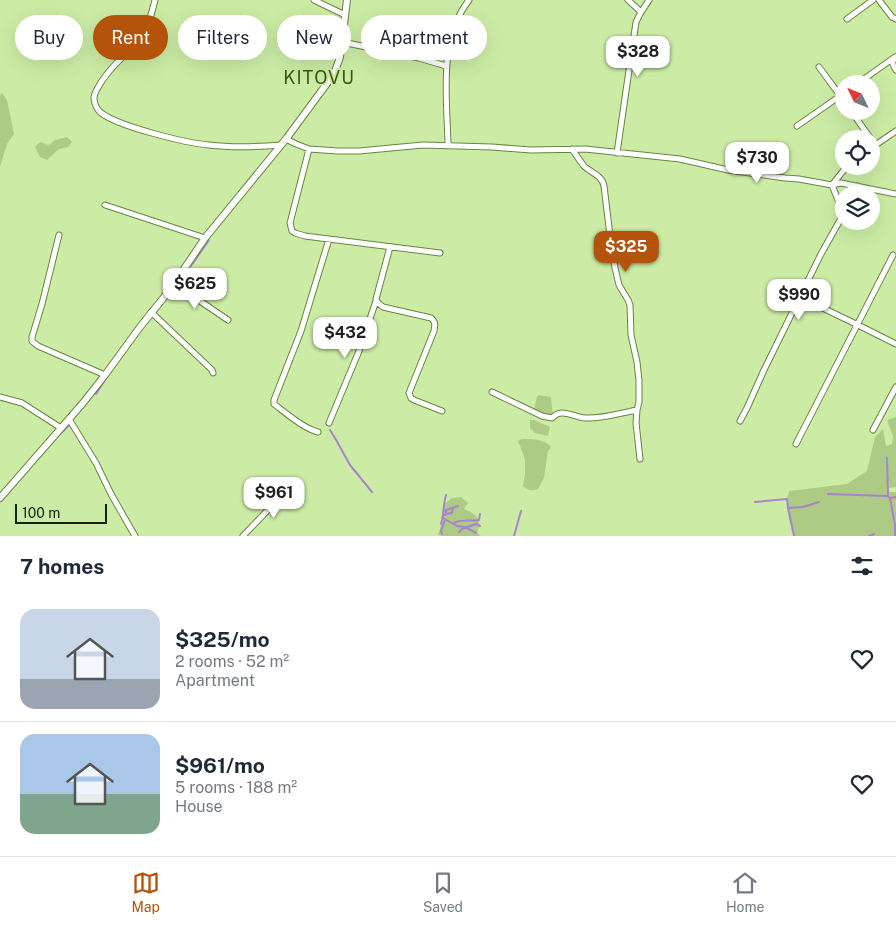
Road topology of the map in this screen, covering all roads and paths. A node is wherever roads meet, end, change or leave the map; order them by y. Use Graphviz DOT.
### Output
graph roads {
  1 [pos="155,0"];
  2 [pos="314,0"];
  3 [pos="347,0"];
  4 [pos="469,0"];
  5 [pos="628,0"];
  6 [pos="649,0"];
  7 [pos="873,0"];
  8 [pos="879,0"];
  9 [pos="641,12"];
  10 [pos="345,15"];
  11 [pos="847,19"];
  12 [pos="896,19"];
  13 [pos="351,44"];
  14 [pos="896,57"];
  15 [pos="339,60"];
  16 [pos="446,66"];
  17 [pos="819,68"];
  18 [pos="896,70"];
  19 [pos="871,75"];
  20 [pos="835,88"];
  21 [pos="835,103"];
  22 [pos="797,126"];
  23 [pos="896,130"];
  24 [pos="286,139"];
  25 [pos="880,142"];
  26 [pos="448,145"];
  27 [pos="281,146"];
  28 [pos="309,148"];
  29 [pos="572,149"];
  30 [pos="617,152"];
  31 [pos="840,175"];
  32 [pos="832,185"];
  33 [pos="852,185"];
  34 [pos="880,191"];
  35 [pos="835,192"];
  36 [pos="896,194"];
  37 [pos="106,205"];
  38 [pos="835,229"];
  39 [pos="59,236"];
  40 [pos="205,238"];
  41 [pos="329,239"];
  42 [pos="390,247"];
  43 [pos="440,253"];
  44 [pos="893,255"];
  45 [pos="174,285"];
  46 [pos="800,297"];
  47 [pos="376,301"];
  48 [pos="151,312"];
  49 [pos="228,320"];
  50 [pos="858,324"];
  51 [pos="896,344"];
  52 [pos="213,373"];
  53 [pos="105,375"];
  54 [pos="896,387"];
  55 [pos="492,392"];
  56 [pos="0,397"];
  57 [pos="637,410"];
  58 [pos="442,411"];
  59 [pos="69,419"];
  60 [pos="740,421"];
  61 [pos="330,423"];
  62 [pos="61,428"];
  63 [pos="873,430"];
  64 [pos="318,432"];
  65 [pos="796,444"];
  66 [pos="640,459"];
  67 [pos="290,488"];
  68 [pos="0,498"];
  69 [pos="135,536"];
  70 [pos="243,536"];
  1 -- 27 [label="street"];
  2 -- 10 [label="street"];
  3 -- 10 [label="street"];
  4 -- 16 [label="street"];
  5 -- 9 [label="street"];
  6 -- 9 [label="street"];
  7 -- 11 [label="street"];
  8 -- 12 [label="street"];
  9 -- 30 [label="street"];
  13 -- 16 [label="street"];
  14 -- 18 [label="street"];
  14 -- 19 [label="street"];
  15 -- 24 [label="street"];
  16 -- 26 [label="street"];
  17 -- 20 [label="street"];
  21 -- 22 [label="street"];
  23 -- 25 [label="street"];
  24 -- 27 [label="street"];
  24 -- 28 [label="street"];
  26 -- 28 [label="street"];
  26 -- 29 [label="street"];
  27 -- 40 [label="street"];
  28 -- 41 [label="street"];
  29 -- 30 [label="street"];
  29 -- 57 [label="street"];
  30 -- 32 [label="street"];
  31 -- 32 [label="street"];
  32 -- 33 [label="street"];
  32 -- 35 [label="street"];
  34 -- 36 [label="street"];
  37 -- 40 [label="street"];
  38 -- 46 [label="street"];
  39 -- 53 [label="street"];
  40 -- 45 [label="street"];
  41 -- 42 [label="street"];
  41 -- 64 [label="street"];
  42 -- 43 [label="street"];
  42 -- 47 [label="street"];
  44 -- 50 [label="street"];
  45 -- 48 [label="street"];
  45 -- 49 [label="street"];
  46 -- 50 [label="street"];
  46 -- 60 [label="street"];
  47 -- 58 [label="street"];
  47 -- 61 [label="street"];
  48 -- 52 [label="street"];
  48 -- 53 [label="street"];
  50 -- 51 [label="street"];
  50 -- 65 [label="street"];
  53 -- 59 [label="street"];
  54 -- 63 [label="street"];
  55 -- 57 [label="street"];
  56 -- 62 [label="street"];
  57 -- 66 [label="street"];
  59 -- 62 [label="street"];
  59 -- 69 [label="street"];
  62 -- 68 [label="street"];
  67 -- 70 [label="street"];
}
